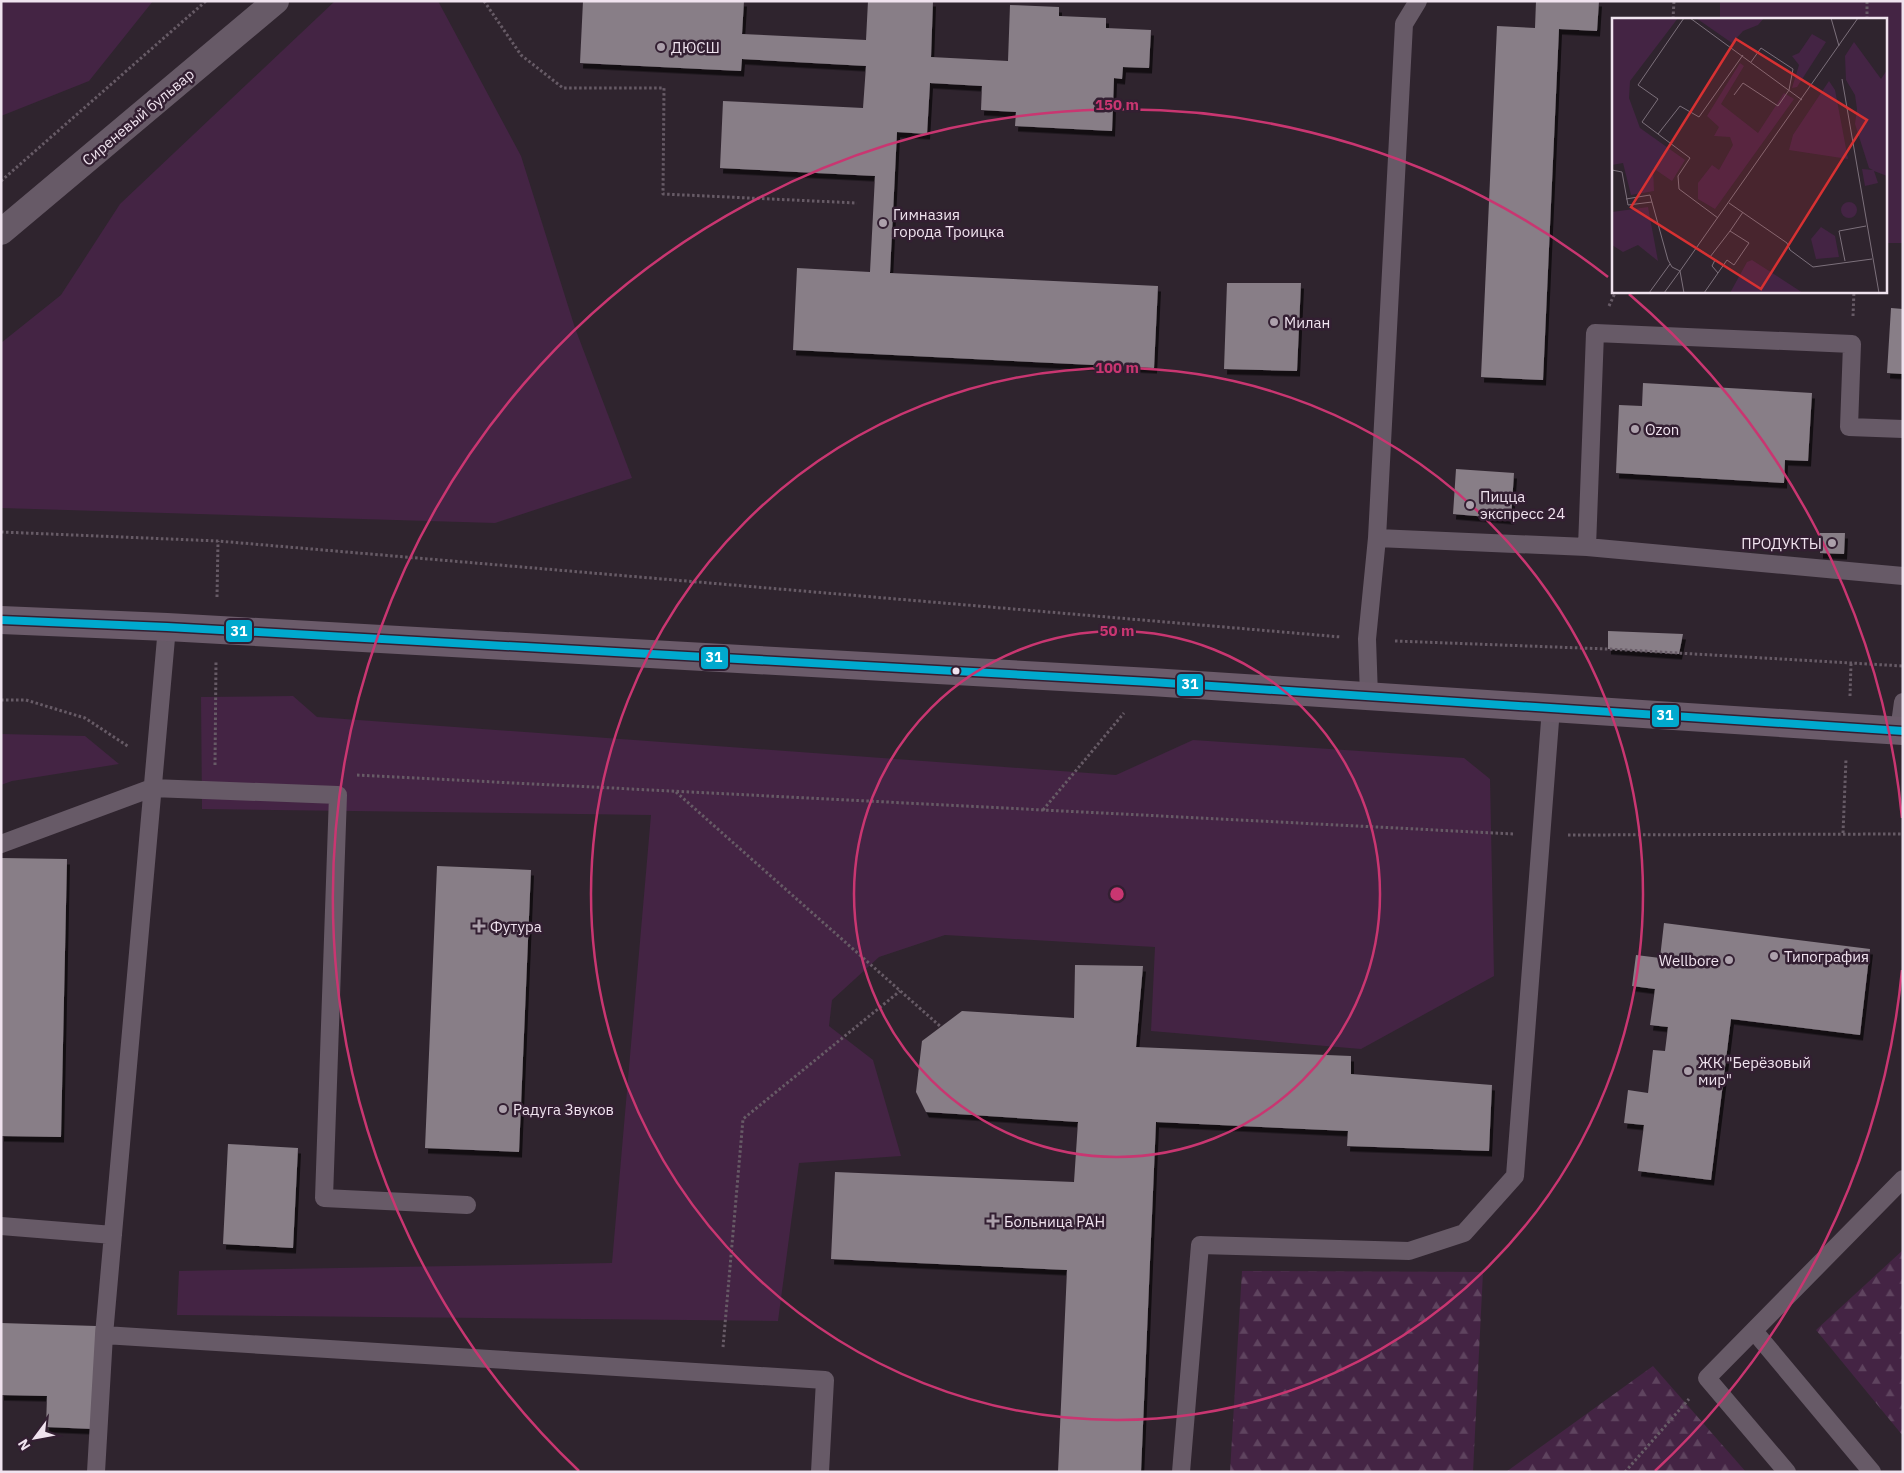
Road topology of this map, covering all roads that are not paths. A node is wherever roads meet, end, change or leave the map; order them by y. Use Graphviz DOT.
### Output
graph roads {
  1 [pos="276,1"];
  2 [pos="1418,1"];
  3 [pos="1,232"];
  4 [pos="1903,429"];
  5 [pos="1377,538"];
  6 [pos="1587,546"];
  7 [pos="1903,576"];
  8 [pos="1,620"];
  9 [pos="167,627"];
  10 [pos="1369,696"];
  11 [pos="1903,702"];
  12 [pos="1550,708"];
  13 [pos="1901,731"];
  14 [pos="152,788"];
  15 [pos="1,844"];
  16 [pos="1903,1179"];
  17 [pos="467,1205"];
  18 [pos="1,1226"];
  19 [pos="113,1234"];
  20 [pos="1754,1331"];
  21 [pos="104,1334"];
  22 [pos="96,1472"];
  23 [pos="820,1472"];
  24 [pos="1181,1472"];
  25 [pos="1787,1472"];
  26 [pos="1872,1472"];
  1 -- 3 [label="street, Сиреневый бульвар"];
  2 -- 5 [label="lane"];
  4 -- 6 [label="lane"];
  5 -- 6 [label="lane"];
  5 -- 10 [label="lane"];
  6 -- 7 [label="lane"];
  8 -- 9 [label="main road"];
  9 -- 10 [label="main road"];
  9 -- 14 [label="lane"];
  10 -- 12 [label="main road"];
  11 -- 13 [label="lane"];
  12 -- 13 [label="main road"];
  12 -- 24 [label="lane"];
  14 -- 15 [label="lane"];
  14 -- 17 [label="lane"];
  14 -- 19 [label="lane"];
  16 -- 20 [label="lane"];
  18 -- 19 [label="lane"];
  19 -- 21 [label="lane"];
  20 -- 25 [label="lane"];
  20 -- 26 [label="lane"];
  21 -- 22 [label="lane"];
  21 -- 23 [label="lane"];
}
